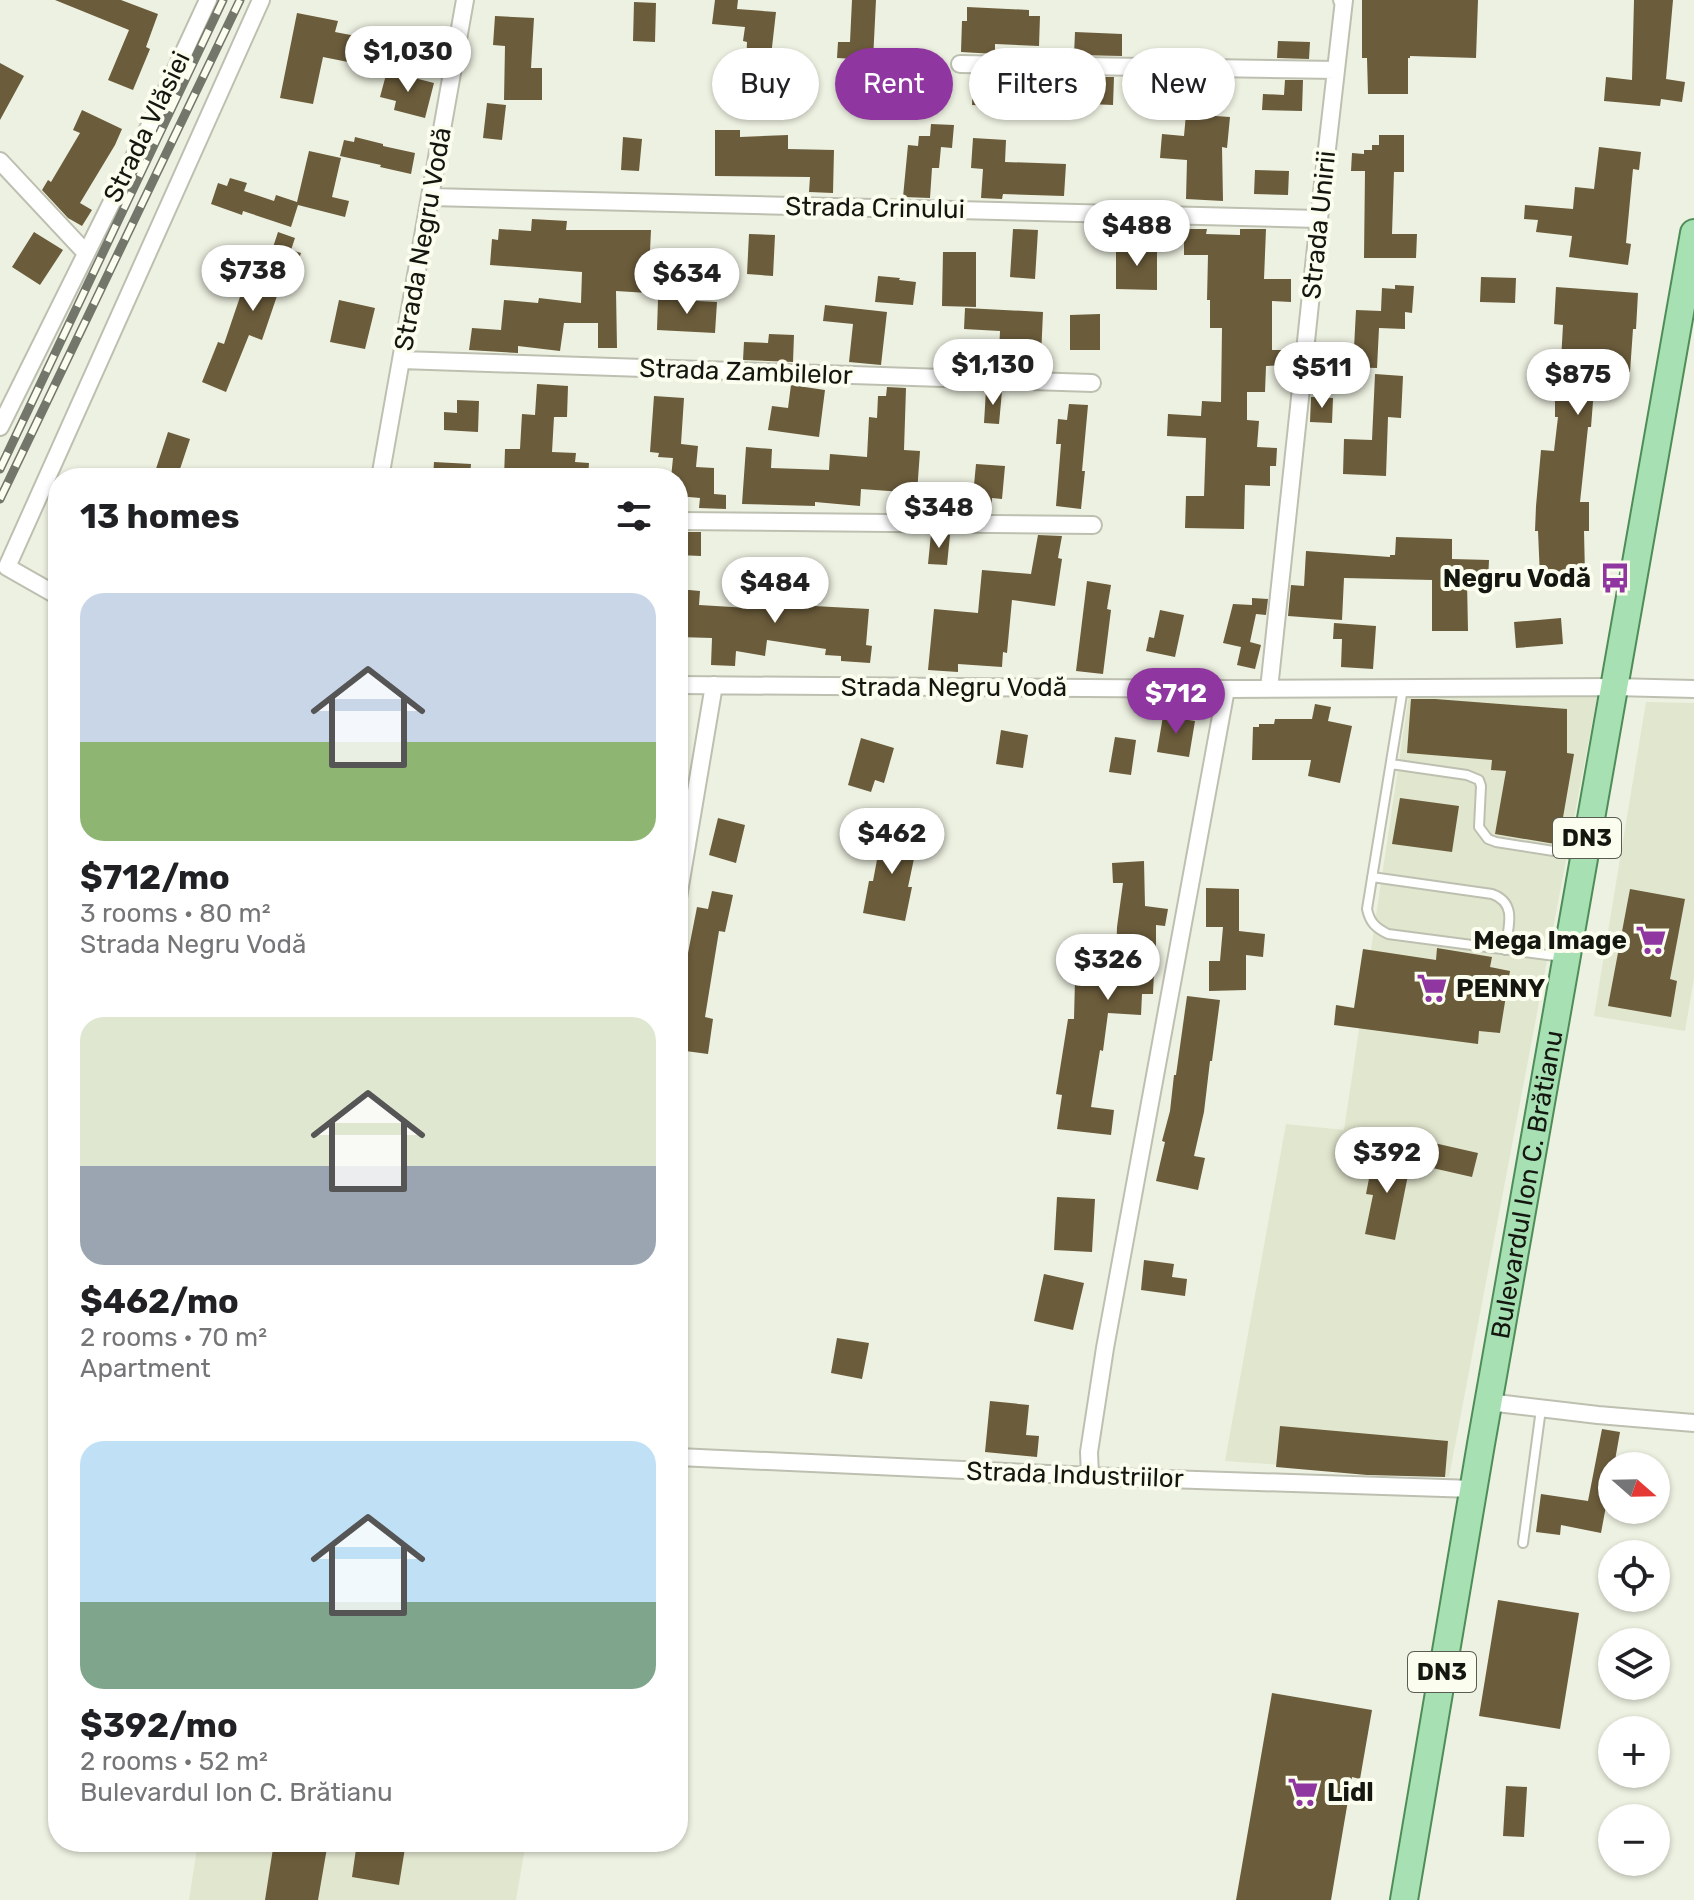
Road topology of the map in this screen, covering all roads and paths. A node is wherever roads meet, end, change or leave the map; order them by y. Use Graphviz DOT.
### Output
graph roads {
  1 [pos="208,0"];
  2 [pos="261,0"];
  3 [pos="465,0"];
  4 [pos="1343,0"];
  5 [pos="960,64"];
  6 [pos="1336,70"];
  7 [pos="0,161"];
  8 [pos="431,197"];
  9 [pos="1319,219"];
  10 [pos="1694,233"];
  11 [pos="85,252"];
  12 [pos="1685,334"];
  13 [pos="401,360"];
  14 [pos="1092,383"];
  15 [pos="0,427"];
  16 [pos="51,468"];
  17 [pos="382,468"];
  18 [pos="48,475"];
  19 [pos="688,521"];
  20 [pos="1093,525"];
  21 [pos="48,590"];
  22 [pos="688,685"];
  23 [pos="714,685"];
  24 [pos="1614,687"];
  25 [pos="1403,688"];
  26 [pos="1226,689"];
  27 [pos="1269,689"];
  28 [pos="1694,689"];
  29 [pos="1391,764"];
  30 [pos="688,839"];
  31 [pos="1584,856"];
  32 [pos="1372,877"];
  33 [pos="1505,950"];
  34 [pos="1566,958"];
  35 [pos="1488,1402"];
  36 [pos="1541,1408"];
  37 [pos="1694,1423"];
  38 [pos="688,1457"];
  39 [pos="1090,1476"];
  40 [pos="1473,1489"];
  41 [pos="1523,1543"];
  42 [pos="1404,1900"];
  1 -- 11 [label="street, Strada Vlăsiei"];
  2 -- 16 [label="street"];
  3 -- 8 [label="street, Strada Negru Vodă"];
  4 -- 6 [label="street, Strada Unirii"];
  5 -- 6 [label="street"];
  6 -- 9 [label="street, Strada Unirii"];
  7 -- 11 [label="street"];
  8 -- 9 [label="street, Strada Crinului"];
  8 -- 13 [label="street, Strada Negru Vodă"];
  9 -- 27 [label="street, Strada Unirii"];
  10 -- 12 [label="main road, Bulevardul Ion C. Brătianu / DN3"];
  11 -- 15 [label="street, Strada Vlăsiei"];
  12 -- 24 [label="main road, Bulevardul Ion C. Brătianu / DN3"];
  13 -- 14 [label="street, Strada Zambilelor"];
  13 -- 17 [label="street, Strada Negru Vodă"];
  18 -- 21 [label="street"];
  19 -- 20 [label="street"];
  22 -- 23 [label="street, Strada Negru Vodă"];
  23 -- 26 [label="street, Strada Negru Vodă"];
  23 -- 30 [label="street"];
  24 -- 25 [label="street, Strada Negru Vodă"];
  24 -- 28 [label="street, Strada Negru Vodă"];
  24 -- 31 [label="main road, Bulevardul Ion C. Brătianu / DN3"];
  25 -- 27 [label="street, Strada Negru Vodă"];
  25 -- 29 [label="lane"];
  26 -- 27 [label="street, Strada Negru Vodă"];
  26 -- 39 [label="street"];
  29 -- 31 [label="lane"];
  29 -- 32 [label="lane"];
  31 -- 34 [label="main road, Bulevardul Ion C. Brătianu / DN3"];
  32 -- 33 [label="lane"];
  32 -- 33 [label="lane"];
  33 -- 34 [label="lane"];
  34 -- 35 [label="main road, Bulevardul Ion C. Brătianu / DN3"];
  35 -- 36 [label="street"];
  35 -- 40 [label="main road, Bulevardul Ion C. Brătianu / DN3"];
  36 -- 37 [label="street"];
  36 -- 41 [label="lane"];
  38 -- 39 [label="street, Strada Industriilor"];
  39 -- 40 [label="street, Strada Industriilor"];
  40 -- 42 [label="main road, Bulevardul Ion C. Brătianu / DN3"];
}
